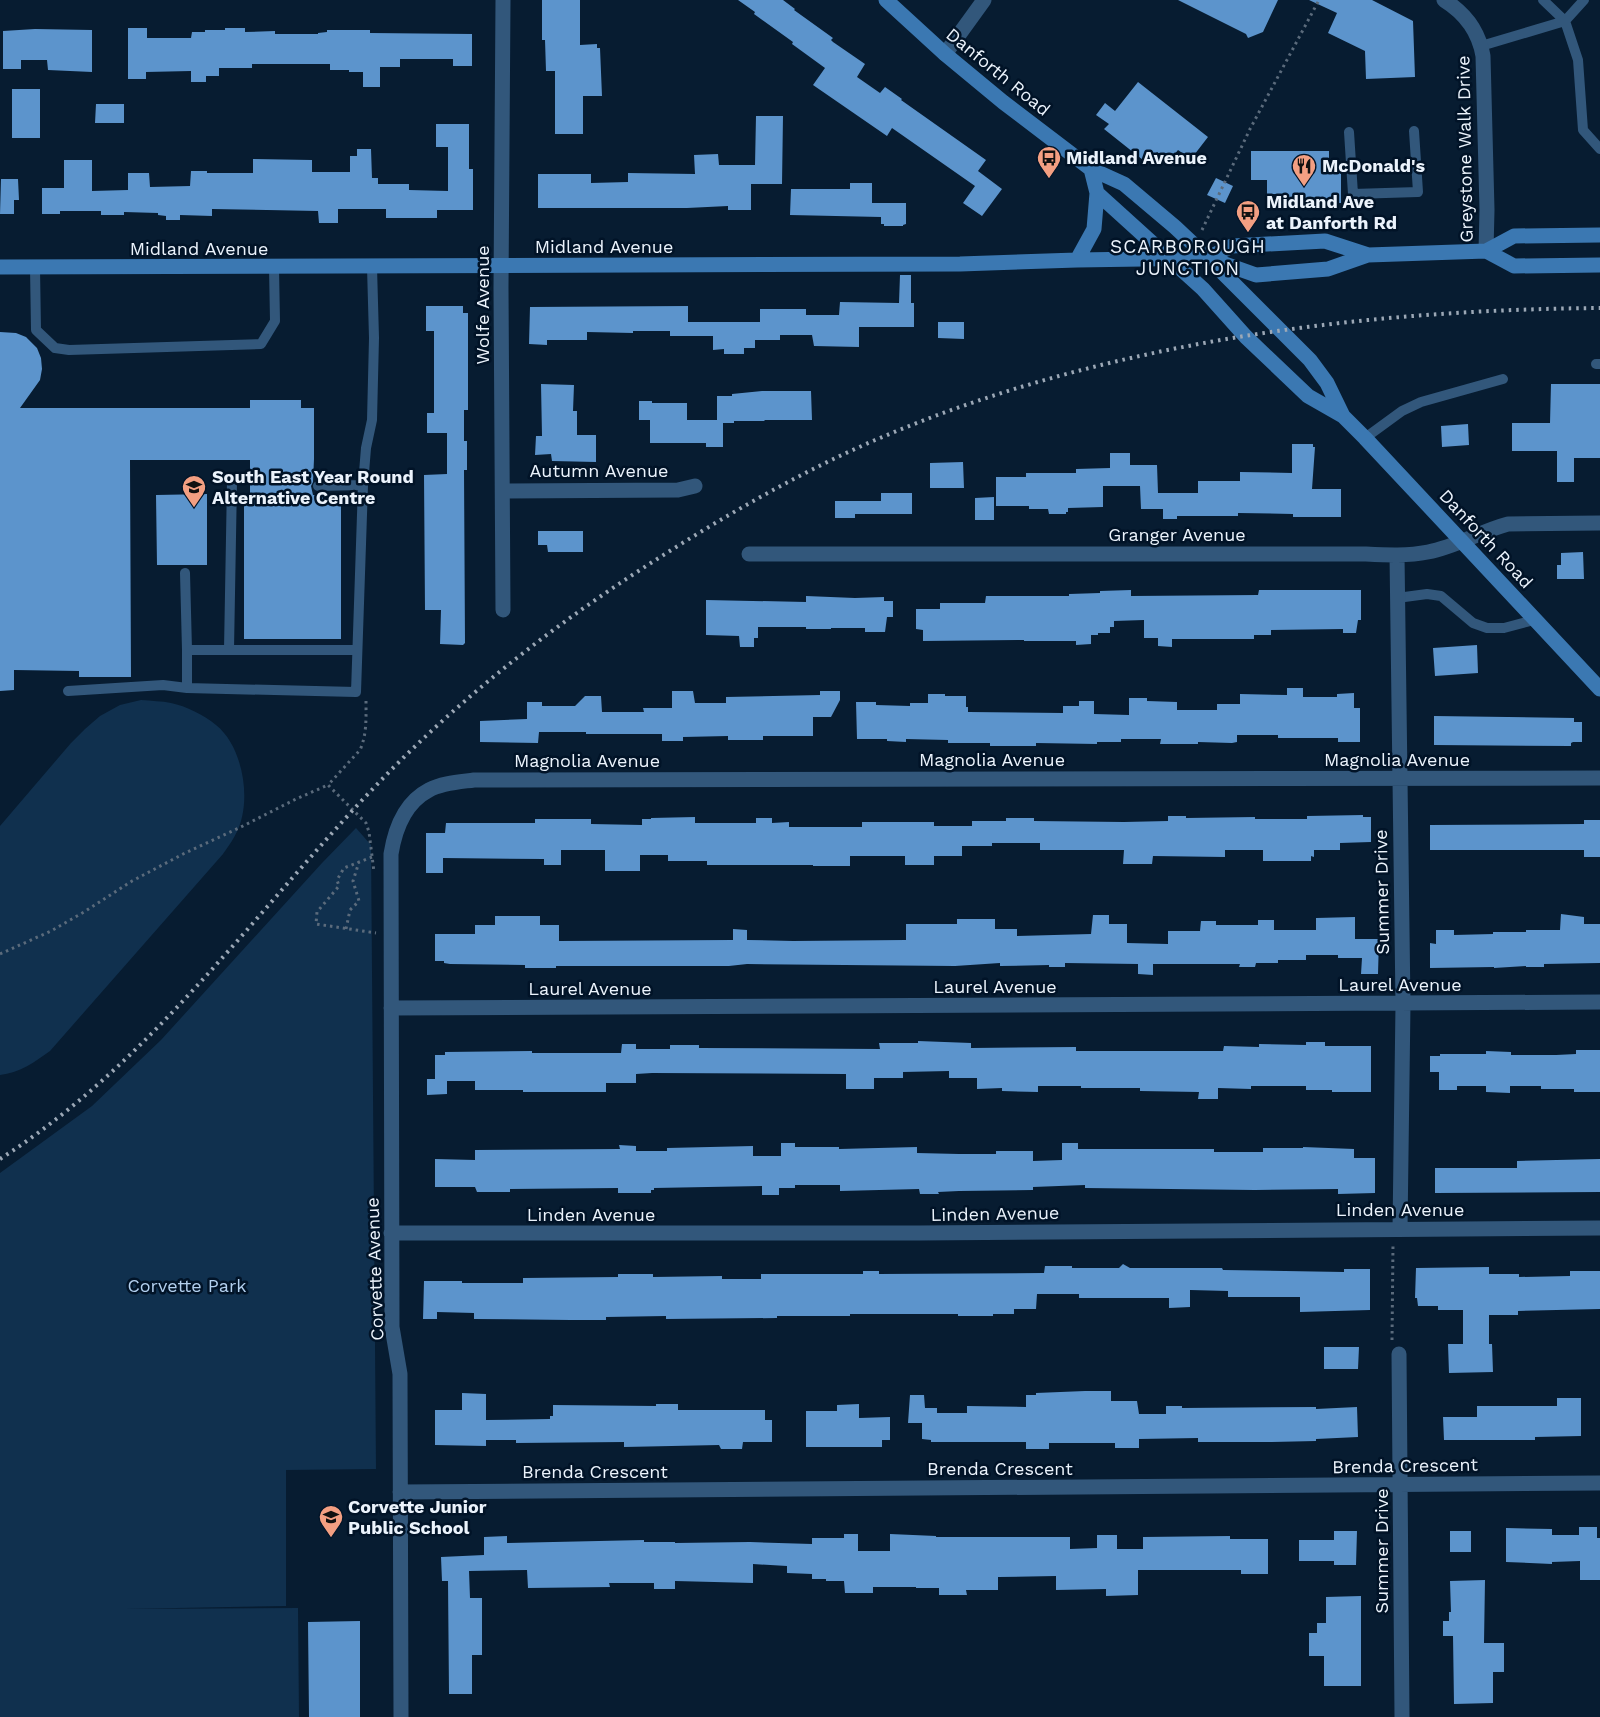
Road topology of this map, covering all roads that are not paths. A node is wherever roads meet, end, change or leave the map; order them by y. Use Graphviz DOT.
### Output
graph roads {
  1 [pos="503,0"];
  2 [pos="886,0"];
  3 [pos="984,0"];
  4 [pos="1444,0"];
  5 [pos="1543,0"];
  6 [pos="1584,0"];
  7 [pos="1565,21"];
  8 [pos="1481,46"];
  9 [pos="944,54"];
  10 [pos="1414,131"];
  11 [pos="1349,132"];
  12 [pos="1600,149"];
  13 [pos="1090,170"];
  14 [pos="1097,193"];
  15 [pos="1600,235"];
  16 [pos="1486,251"];
  17 [pos="1368,255"];
  18 [pos="1168,258"];
  19 [pos="1208,258"];
  20 [pos="1077,260"];
  21 [pos="1600,265"];
  22 [pos="502,266"];
  23 [pos="0,267"];
  24 [pos="274,267"];
  25 [pos="372,267"];
  26 [pos="35,268"];
  27 [pos="1503,379"];
  28 [pos="1343,416"];
  29 [pos="1365,438"];
  30 [pos="232,481"];
  31 [pos="363,485"];
  32 [pos="318,486"];
  33 [pos="695,486"];
  34 [pos="502,491"];
  35 [pos="1600,523"];
  36 [pos="1462,541"];
  37 [pos="749,554"];
  38 [pos="1396,555"];
  39 [pos="185,573"];
  40 [pos="1398,598"];
  41 [pos="503,610"];
  42 [pos="1534,620"];
  43 [pos="187,650"];
  44 [pos="229,650"];
  45 [pos="357,650"];
  46 [pos="1599,686"];
  47 [pos="187,688"];
  48 [pos="68,691"];
  49 [pos="1399,778"];
  50 [pos="1600,778"];
  51 [pos="399,820"];
  52 [pos="1600,1002"];
  53 [pos="1402,1004"];
  54 [pos="391,1008"];
  55 [pos="1600,1228"];
  56 [pos="1400,1229"];
  57 [pos="391,1233"];
  58 [pos="1399,1354"];
  59 [pos="1600,1483"];
  60 [pos="1400,1486"];
  61 [pos="400,1492"];
  62 [pos="400,1717"];
  63 [pos="1402,1717"];
  1 -- 22 [label="street, Wolfe Avenue"];
  2 -- 9 [label="main road, Danforth Road"];
  3 -- 9 [label="street"];
  4 -- 8 [label="street, Greystone Walk Drive"];
  5 -- 7 [label="lane"];
  6 -- 7 [label="lane"];
  7 -- 8 [label="lane"];
  7 -- 12 [label="lane"];
  8 -- 16 [label="street, Greystone Walk Drive"];
  9 -- 13 [label="main road, Danforth Road"];
  10 -- 11 [label="lane"];
  13 -- 14 [label="main road"];
  13 -- 19 [label="main road, Danforth Road"];
  14 -- 18 [label="main road, Danforth Road"];
  14 -- 20 [label="main road"];
  15 -- 16 [label="main road, Midland Avenue"];
  16 -- 17 [label="main road, Midland Avenue"];
  16 -- 21 [label="main road"];
  17 -- 19 [label="main road, Midland Avenue"];
  17 -- 19 [label="main road, Midland Avenue"];
  18 -- 19 [label="main road, Midland Avenue"];
  18 -- 20 [label="main road, Midland Avenue"];
  18 -- 28 [label="main road, Danforth Road"];
  19 -- 28 [label="main road, Danforth Road"];
  20 -- 22 [label="main road, Midland Avenue"];
  22 -- 25 [label="main road, Midland Avenue"];
  22 -- 34 [label="street, Wolfe Avenue"];
  23 -- 26 [label="main road, Midland Avenue"];
  24 -- 25 [label="main road, Midland Avenue"];
  24 -- 26 [label="main road, Midland Avenue"];
  24 -- 26 [label="lane"];
  25 -- 31 [label="lane"];
  27 -- 29 [label="lane"];
  28 -- 29 [label="main road, Danforth Road"];
  29 -- 36 [label="main road, Danforth Road"];
  30 -- 44 [label="lane"];
  31 -- 32 [label="lane"];
  31 -- 45 [label="lane"];
  33 -- 34 [label="street, Autumn Avenue"];
  34 -- 41 [label="street, Wolfe Avenue"];
  35 -- 36 [label="street, Granger Avenue"];
  36 -- 38 [label="street, Granger Avenue"];
  36 -- 42 [label="main road, Danforth Road"];
  37 -- 38 [label="street, Granger Avenue"];
  38 -- 40 [label="street, Summer Drive"];
  39 -- 43 [label="lane"];
  40 -- 42 [label="lane"];
  40 -- 49 [label="street, Summer Drive"];
  42 -- 46 [label="main road, Danforth Road"];
  43 -- 44 [label="lane"];
  43 -- 47 [label="lane"];
  44 -- 45 [label="lane"];
  45 -- 47 [label="lane"];
  47 -- 48 [label="lane"];
  49 -- 50 [label="street, Magnolia Avenue"];
  49 -- 51 [label="street, Magnolia Avenue"];
  49 -- 53 [label="street, Summer Drive"];
  51 -- 54 [label="street, Corvette Avenue"];
  52 -- 53 [label="street, Laurel Avenue"];
  53 -- 54 [label="street, Laurel Avenue"];
  53 -- 56 [label="street, Summer Drive"];
  54 -- 57 [label="street, Corvette Avenue"];
  55 -- 56 [label="street, Linden Avenue"];
  56 -- 57 [label="street, Linden Avenue"];
  57 -- 61 [label="street, Corvette Avenue"];
  58 -- 60 [label="street, Summer Drive"];
  59 -- 60 [label="street, Brenda Crescent"];
  60 -- 61 [label="street, Brenda Crescent"];
  60 -- 63 [label="street, Summer Drive"];
  61 -- 62 [label="street, Corvette Avenue"];
}
